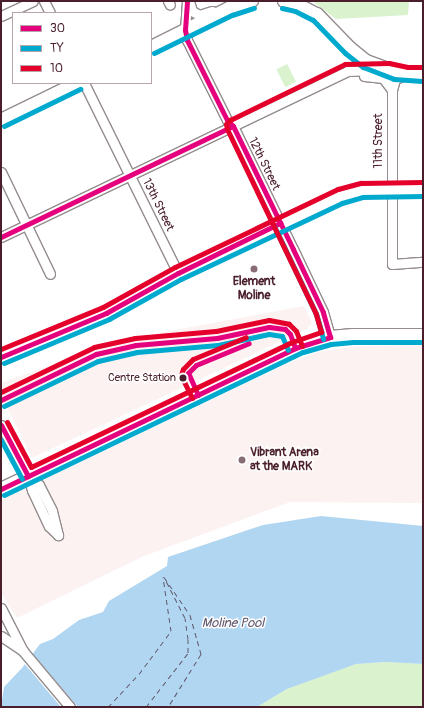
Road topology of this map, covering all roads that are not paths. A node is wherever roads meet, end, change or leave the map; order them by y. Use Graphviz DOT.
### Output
graph roads {
  1 [pos="33,1"];
  2 [pos="44,1"];
  3 [pos="188,1"];
  4 [pos="252,1"];
  5 [pos="284,1"];
  6 [pos="50,12"];
  7 [pos="1,16"];
  8 [pos="185,30"];
  9 [pos="152,46"];
  10 [pos="388,70"];
  11 [pos="407,74"];
  12 [pos="423,74"];
  13 [pos="337,77"];
  14 [pos="75,84"];
  15 [pos="84,84"];
  16 [pos="392,90"];
  17 [pos="1,120"];
  18 [pos="232,126"];
  19 [pos="1,172"];
  20 [pos="130,175"];
  21 [pos="392,189"];
  22 [pos="423,189"];
  23 [pos="26,224"];
  24 [pos="280,224"];
  25 [pos="1,237"];
  26 [pos="423,262"];
  27 [pos="178,272"];
  28 [pos="50,274"];
  29 [pos="423,335"];
  30 [pos="330,337"];
  31 [pos="1,357"];
  32 [pos="1,425"];
  33 [pos="28,476"];
  34 [pos="1,489"];
  35 [pos="1,608"];
  36 [pos="1,636"];
  37 [pos="23,651"];
  38 [pos="70,707"];
  1 -- 7 [label="street"];
  2 -- 6 [label="street"];
  3 -- 4 [label="street"];
  3 -- 8 [label="street, 12th Street"];
  4 -- 8 [label="main road"];
  5 -- 10 [label="main road"];
  8 -- 9 [label="main road"];
  8 -- 18 [label="street, 12th Street"];
  10 -- 11 [label="main road"];
  10 -- 13 [label="street"];
  11 -- 12 [label="main road"];
  11 -- 16 [label="street"];
  13 -- 16 [label="street"];
  13 -- 18 [label="street"];
  14 -- 17 [label="main road"];
  15 -- 20 [label="street, 13th Street"];
  16 -- 21 [label="street, 11th Street"];
  18 -- 20 [label="street"];
  18 -- 24 [label="street, 12th Street"];
  19 -- 23 [label="street"];
  20 -- 23 [label="street"];
  20 -- 27 [label="street, 13th Street"];
  21 -- 22 [label="main road"];
  21 -- 24 [label="main road"];
  21 -- 26 [label="street, 11th Street"];
  23 -- 25 [label="street"];
  23 -- 28 [label="street"];
  24 -- 27 [label="main road"];
  24 -- 30 [label="street, 12th Street"];
  27 -- 31 [label="main road"];
  29 -- 30 [label="main road"];
  30 -- 33 [label="main road"];
  32 -- 33 [label="street"];
  33 -- 33 [label="street"];
  33 -- 34 [label="main road"];
  35 -- 37 [label="street"];
  36 -- 37 [label="street"];
  37 -- 38 [label="street"];
}
